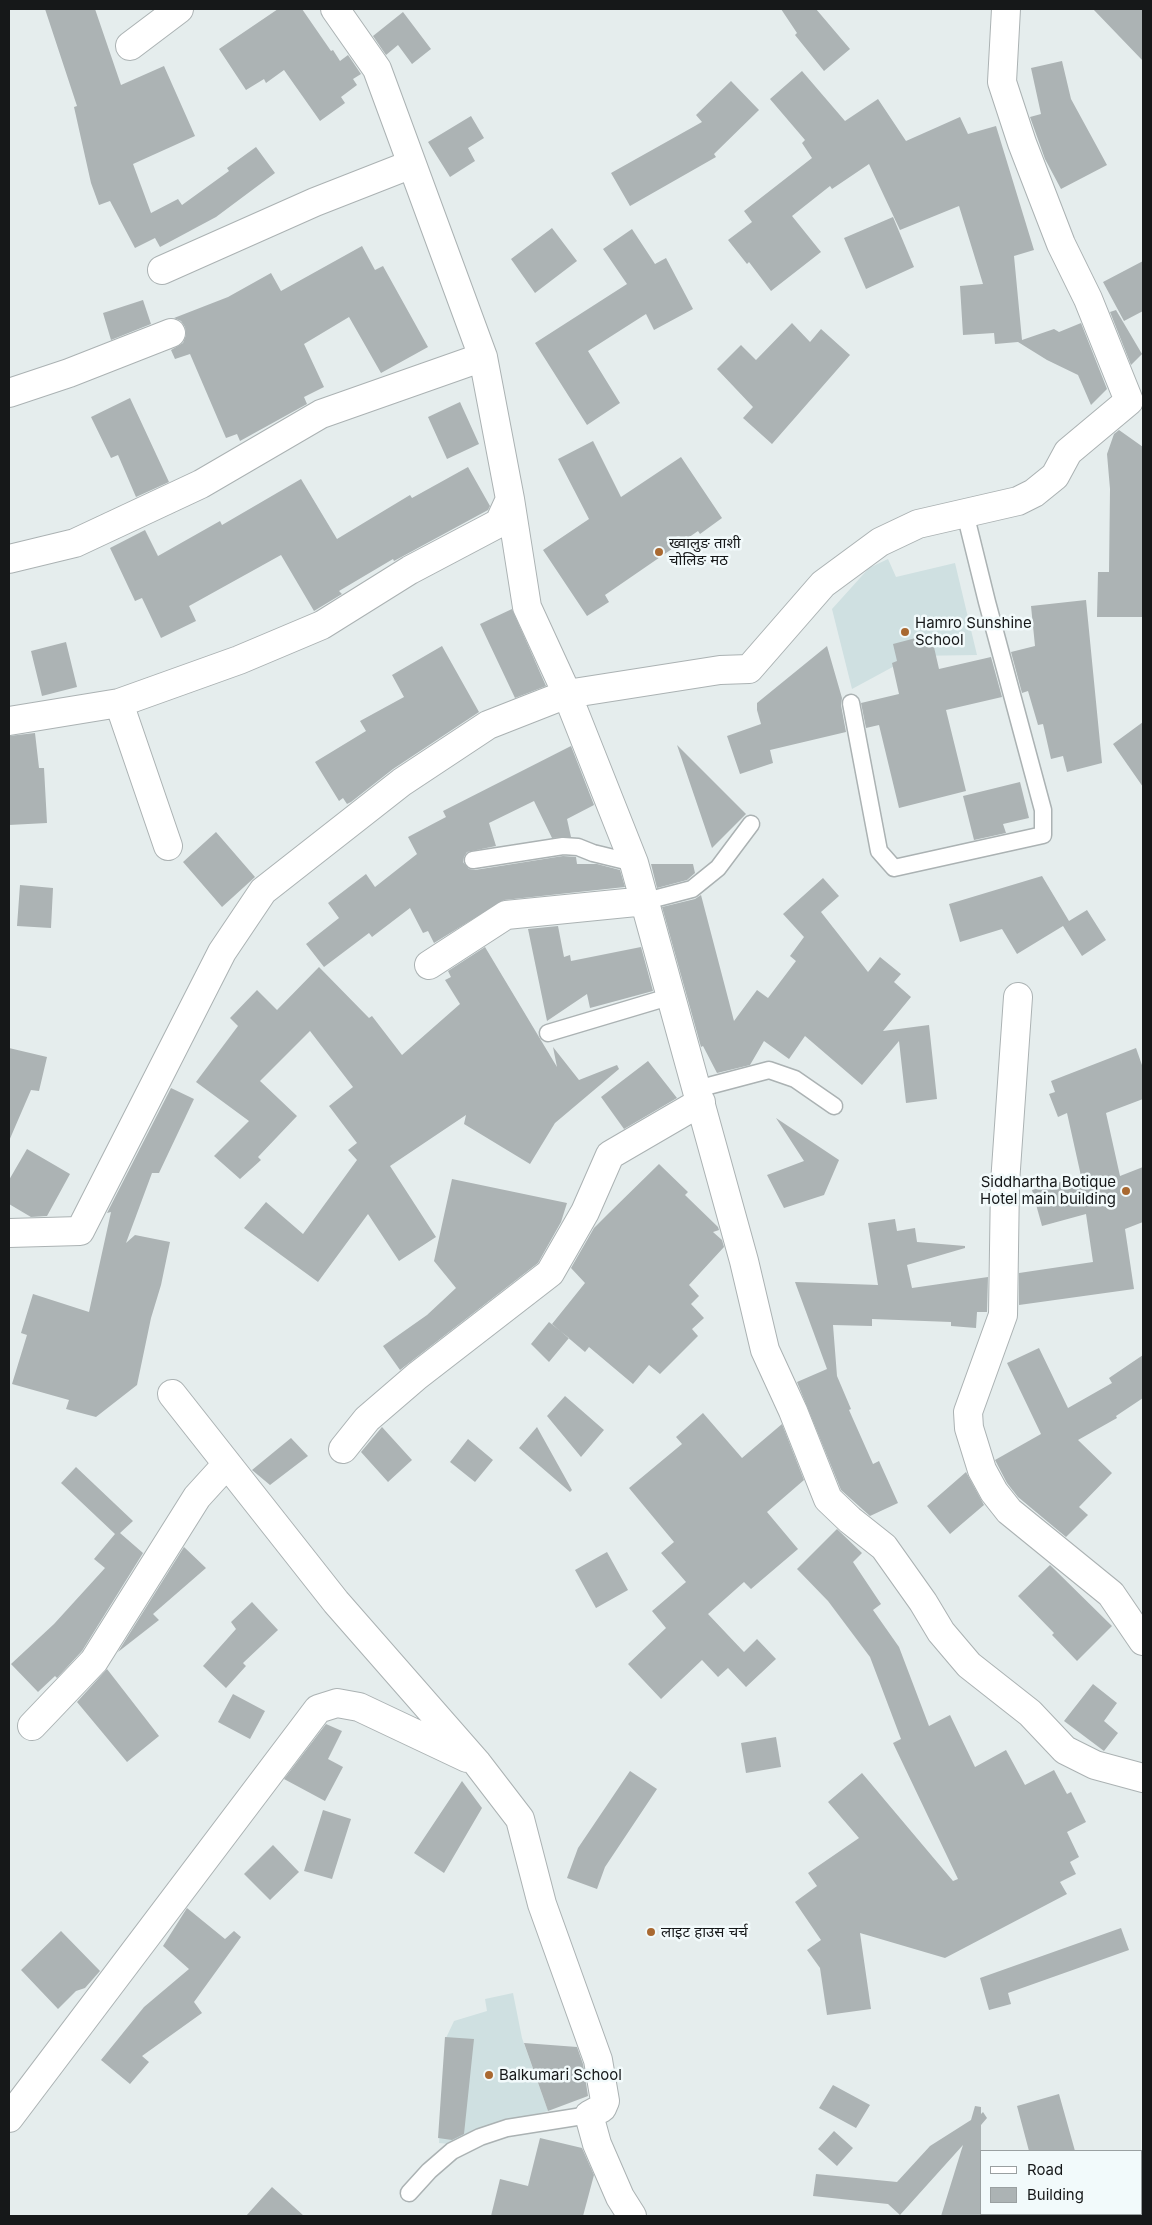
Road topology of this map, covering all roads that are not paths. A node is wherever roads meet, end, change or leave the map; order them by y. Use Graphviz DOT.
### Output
graph roads {
  1 [pos="179,9"];
  2 [pos="336,9"];
  3 [pos="1006,9"];
  4 [pos="130,46"];
  5 [pos="412,164"];
  6 [pos="162,270"];
  7 [pos="171,333"];
  8 [pos="483,357"];
  9 [pos="9,393"];
  10 [pos="1136,404"];
  11 [pos="510,499"];
  12 [pos="965,513"];
  13 [pos="9,559"];
  14 [pos="567,694"];
  15 [pos="119,703"];
  16 [pos="851,703"];
  17 [pos="9,721"];
  18 [pos="751,824"];
  19 [pos="168,846"];
  20 [pos="472,860"];
  21 [pos="634,863"];
  22 [pos="646,901"];
  23 [pos="429,965"];
  24 [pos="672,996"];
  25 [pos="1018,997"];
  26 [pos="548,1033"];
  27 [pos="699,1095"];
  28 [pos="834,1106"];
  29 [pos="9,1233"];
  30 [pos="172,1394"];
  31 [pos="343,1449"];
  32 [pos="227,1464"];
  33 [pos="1143,1641"];
  34 [pos="32,1726"];
  35 [pos="477,1763"];
  36 [pos="1143,1778"];
  37 [pos="589,2114"];
  38 [pos="9,2118"];
  39 [pos="409,2193"];
  40 [pos="632,2216"];
  1 -- 4 [label="street"];
  2 -- 5 [label="street"];
  3 -- 10 [label="street"];
  5 -- 6 [label="street"];
  5 -- 8 [label="street"];
  7 -- 9 [label="street"];
  8 -- 11 [label="street"];
  8 -- 13 [label="street"];
  10 -- 12 [label="street"];
  11 -- 14 [label="street"];
  11 -- 15 [label="street"];
  12 -- 14 [label="street"];
  12 -- 16 [label="lane"];
  14 -- 21 [label="street"];
  14 -- 29 [label="street"];
  15 -- 17 [label="street"];
  15 -- 19 [label="street"];
  18 -- 22 [label="lane"];
  20 -- 21 [label="lane"];
  21 -- 22 [label="street"];
  22 -- 23 [label="street"];
  22 -- 24 [label="street"];
  24 -- 26 [label="lane"];
  24 -- 27 [label="street"];
  25 -- 33 [label="street"];
  27 -- 28 [label="lane"];
  27 -- 31 [label="street"];
  27 -- 36 [label="street"];
  30 -- 32 [label="street"];
  32 -- 34 [label="street"];
  32 -- 35 [label="street"];
  35 -- 37 [label="street"];
  35 -- 38 [label="street"];
  37 -- 39 [label="lane"];
  37 -- 40 [label="street"];
}
